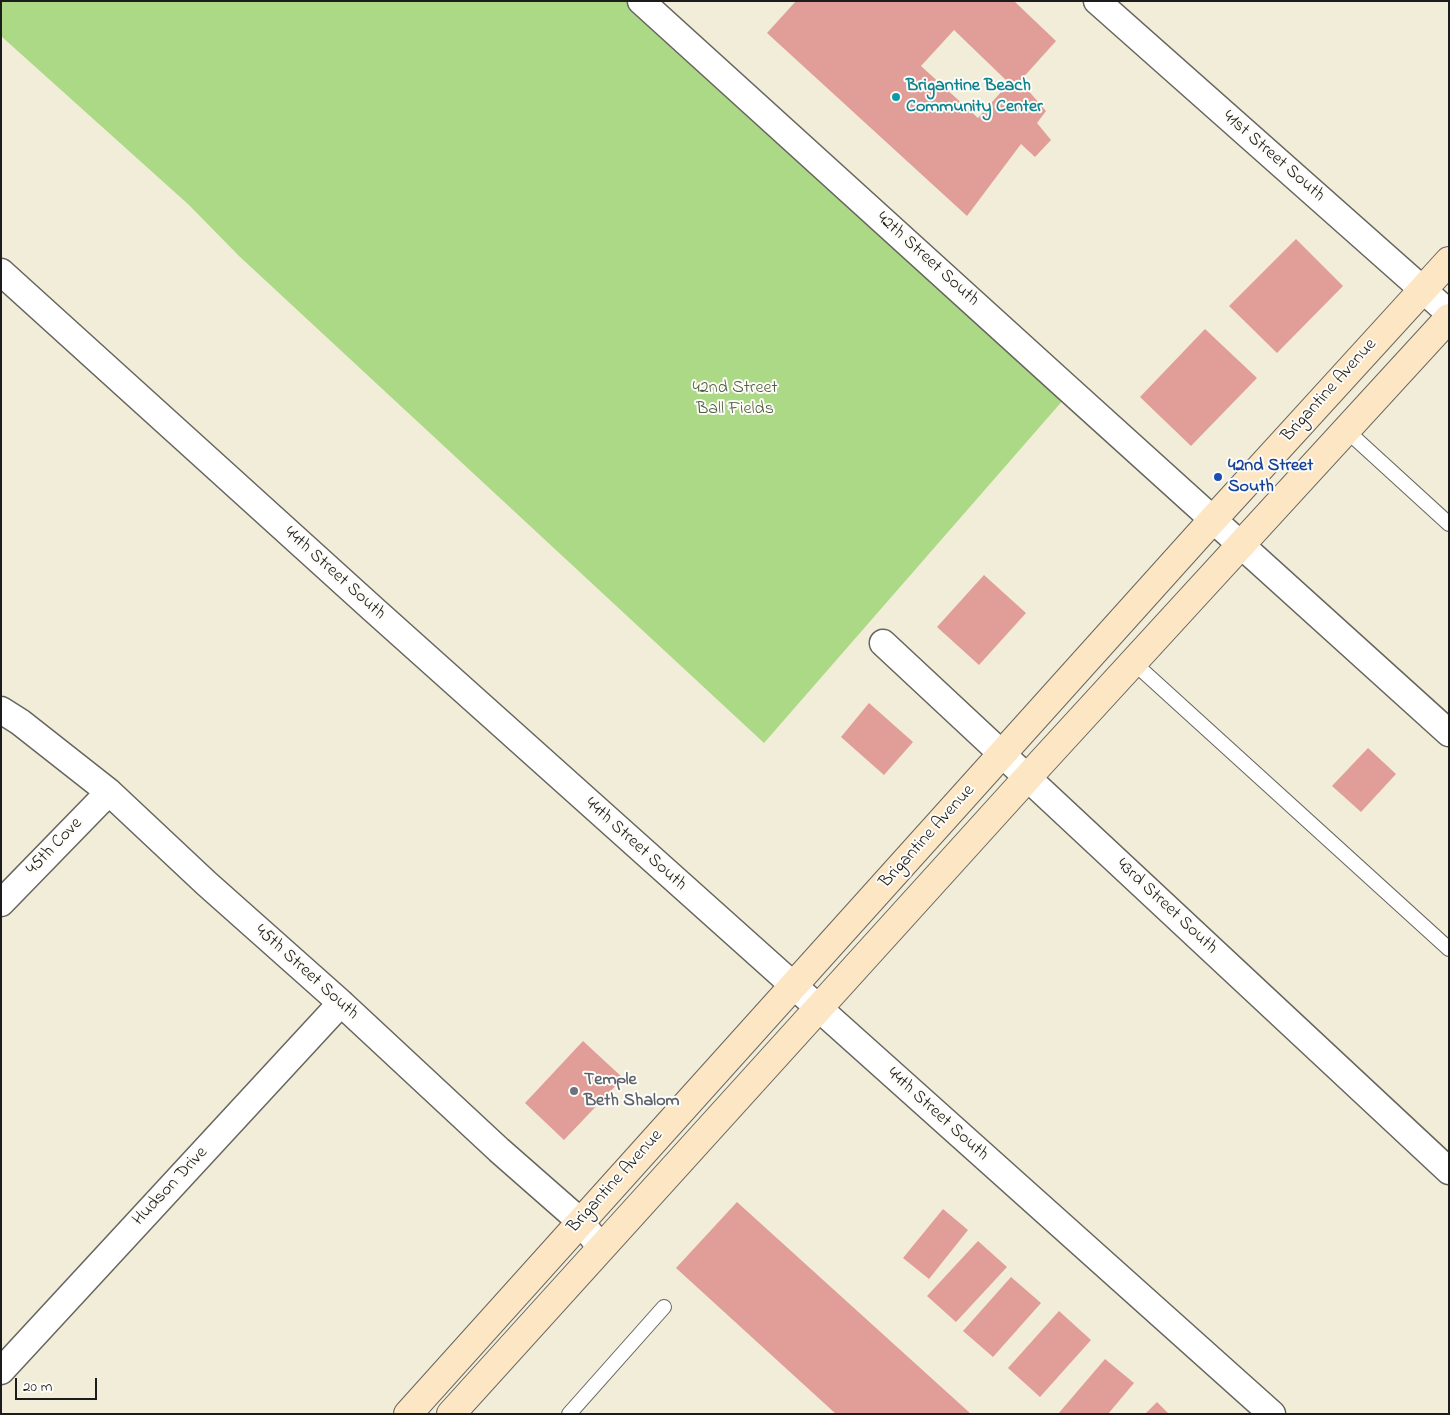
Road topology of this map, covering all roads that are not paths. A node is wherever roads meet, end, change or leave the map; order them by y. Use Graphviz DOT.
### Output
graph roads {
  1 [pos="640,1"];
  2 [pos="1097,1"];
  3 [pos="1449,260"];
  4 [pos="1,272"];
  5 [pos="1423,289"];
  6 [pos="1449,313"];
  7 [pos="1449,318"];
  8 [pos="1346,430"];
  9 [pos="1212,521"];
  10 [pos="1449,524"];
  11 [pos="1240,546"];
  12 [pos="883,643"];
  13 [pos="1133,662"];
  14 [pos="1,710"];
  15 [pos="1449,733"];
  16 [pos="1002,754"];
  17 [pos="1028,777"];
  18 [pos="109,792"];
  19 [pos="1,903"];
  20 [pos="1449,949"];
  21 [pos="793,986"];
  22 [pos="341,1003"];
  23 [pos="818,1009"];
  24 [pos="1449,1171"];
  25 [pos="580,1222"];
  26 [pos="601,1248"];
  27 [pos="664,1307"];
  28 [pos="1,1371"];
  29 [pos="408,1414"];
  30 [pos="451,1414"];
  31 [pos="569,1414"];
  32 [pos="1272,1414"];
  1 -- 9 [label="street, 42th Street South"];
  2 -- 5 [label="street, 41st Street South"];
  3 -- 5 [label="main road, Brigantine Avenue"];
  4 -- 21 [label="street, 44th Street South"];
  5 -- 6 [label="street, 41st Street South"];
  5 -- 9 [label="main road, Brigantine Avenue"];
  7 -- 8 [label="main road, Brigantine Avenue"];
  8 -- 10 [label="lane"];
  8 -- 11 [label="main road, Brigantine Avenue"];
  9 -- 11 [label="street"];
  9 -- 16 [label="main road, Brigantine Avenue"];
  11 -- 13 [label="main road, Brigantine Avenue"];
  11 -- 15 [label="street"];
  12 -- 16 [label="street, 43rd Street South"];
  13 -- 17 [label="main road, Brigantine Avenue"];
  13 -- 20 [label="lane"];
  14 -- 18 [label="street, 45th Street South"];
  16 -- 17 [label="street, 43rd Street South"];
  16 -- 21 [label="main road, Brigantine Avenue"];
  17 -- 23 [label="main road, Brigantine Avenue"];
  17 -- 24 [label="street, 43rd Street South"];
  18 -- 19 [label="street, 45th Cove"];
  18 -- 22 [label="street, 45th Street South"];
  21 -- 23 [label="street, 44th Street South"];
  21 -- 25 [label="main road, Brigantine Avenue"];
  22 -- 25 [label="street, 45th Street South"];
  22 -- 28 [label="street, Hudson Drive"];
  23 -- 26 [label="main road, Brigantine Avenue"];
  23 -- 32 [label="street, 44th Street South"];
  25 -- 26 [label="street, 45th Street South"];
  25 -- 29 [label="main road, Brigantine Avenue"];
  26 -- 30 [label="main road, Brigantine Avenue"];
  27 -- 31 [label="lane"];
}
